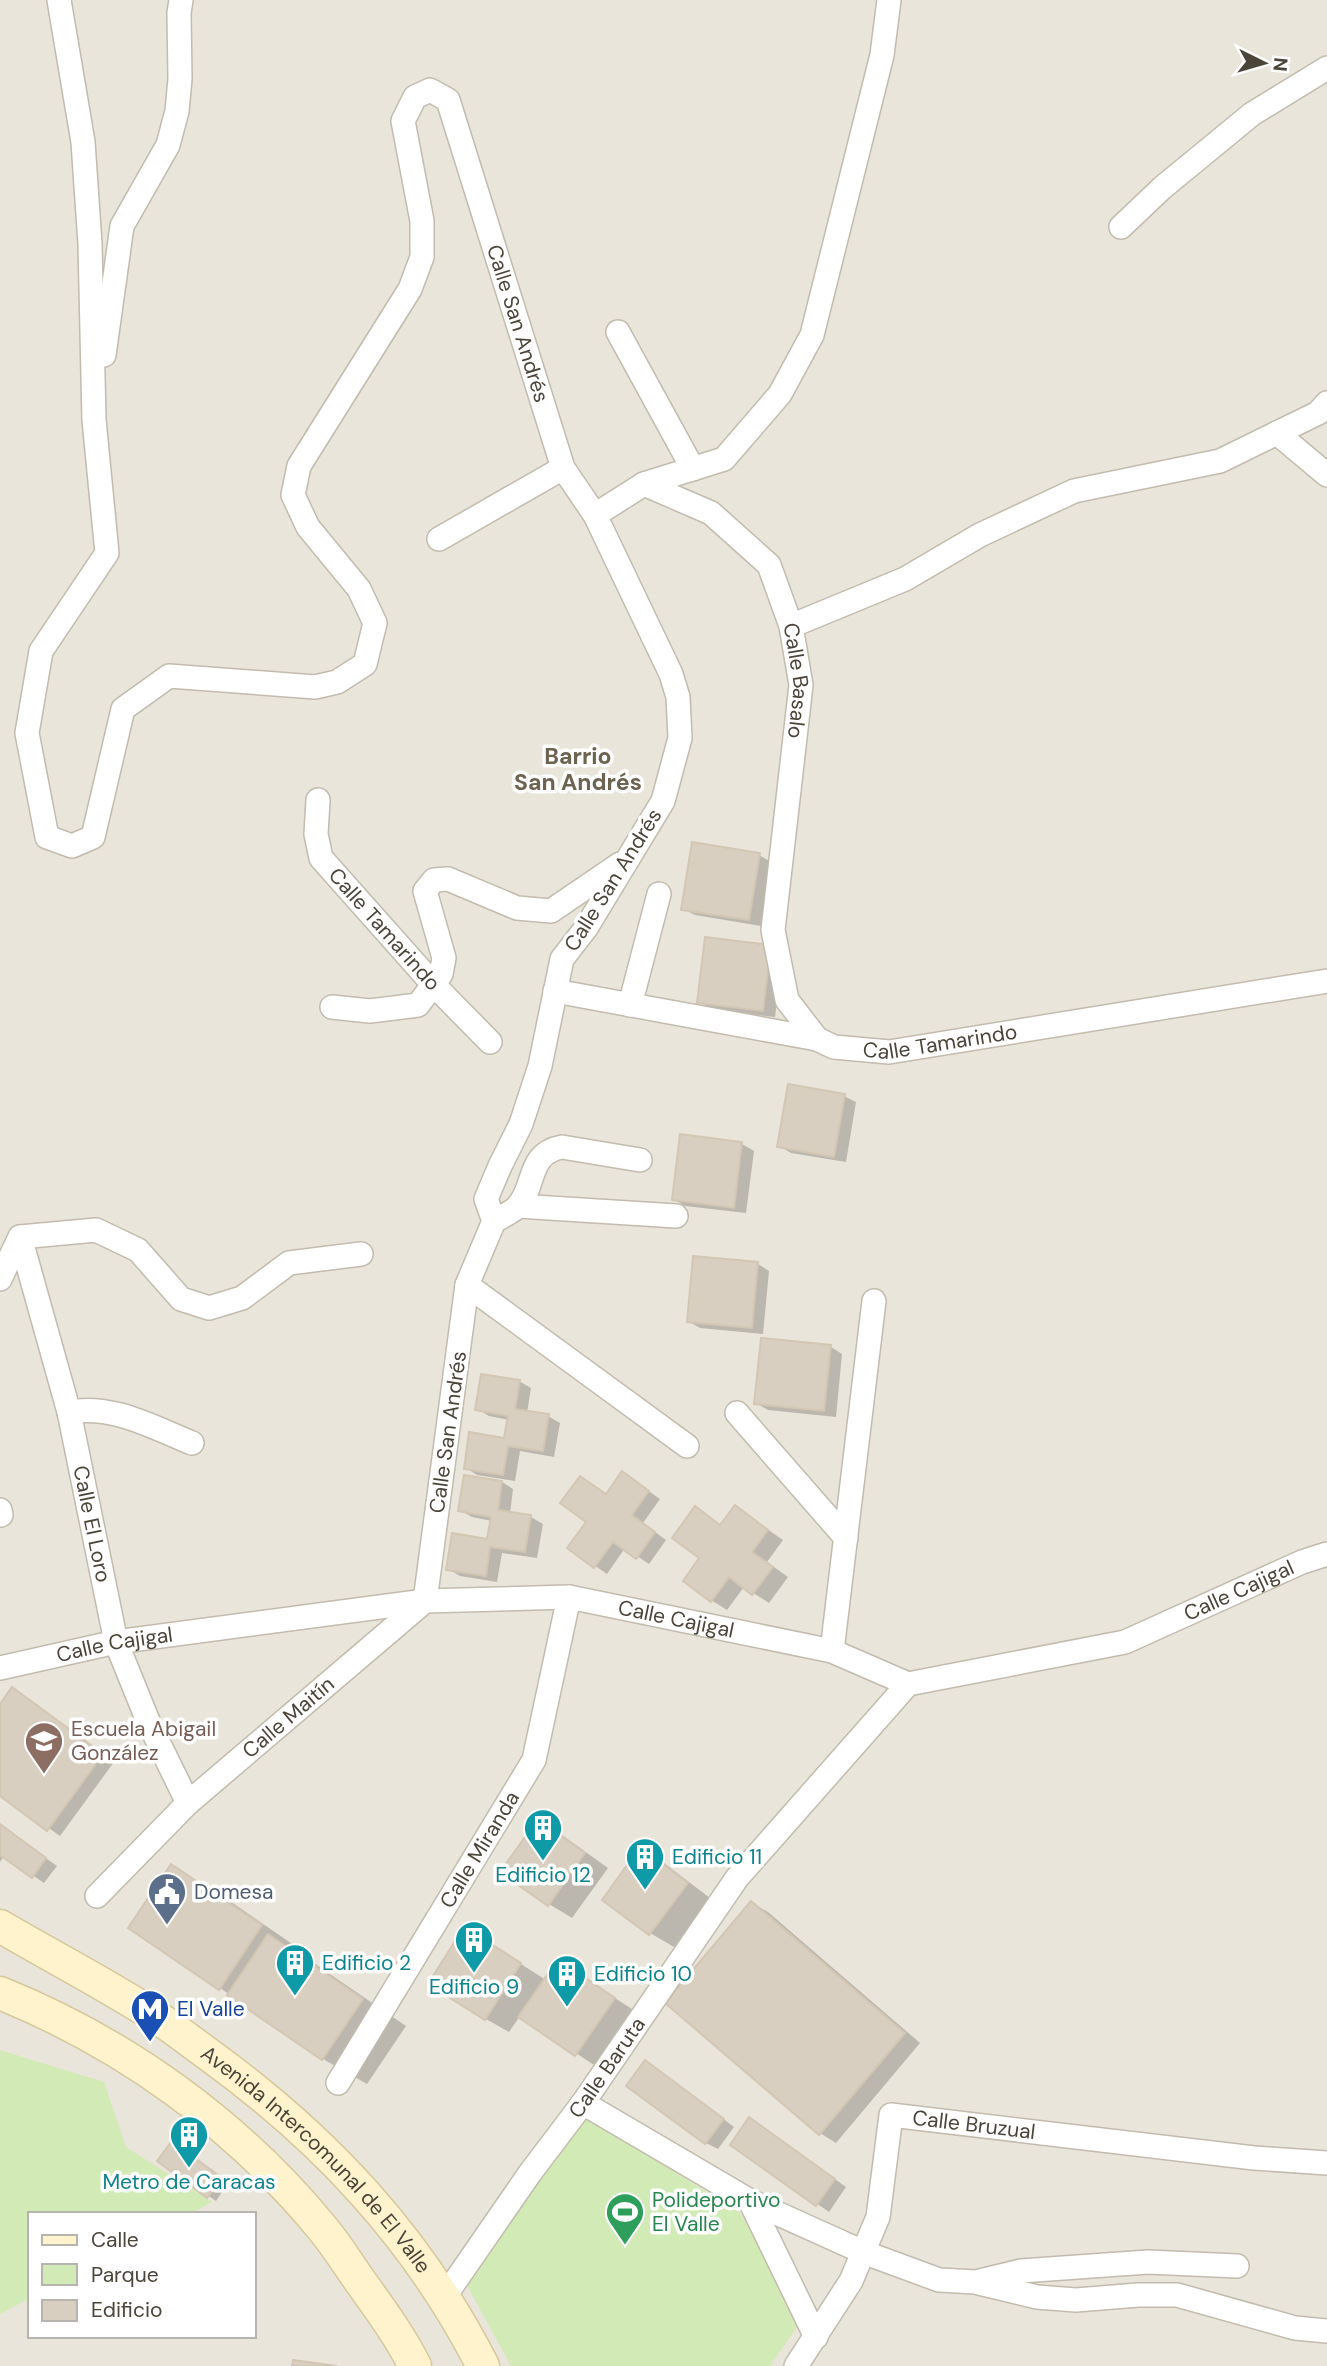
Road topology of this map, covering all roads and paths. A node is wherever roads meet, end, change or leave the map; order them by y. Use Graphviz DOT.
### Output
graph roads {
  1 [pos="59,0"];
  2 [pos="181,0"];
  3 [pos="889,0"];
  4 [pos="1327,68"];
  5 [pos="1121,227"];
  6 [pos="618,332"];
  7 [pos="1327,402"];
  8 [pos="94,420"];
  9 [pos="1276,433"];
  10 [pos="563,468"];
  11 [pos="693,469"];
  12 [pos="1327,475"];
  13 [pos="645,484"];
  14 [pos="595,515"];
  15 [pos="439,539"];
  16 [pos="792,626"];
  17 [pos="318,800"];
  18 [pos="625,860"];
  19 [pos="659,894"];
  20 [pos="1327,981"];
  21 [pos="433,984"];
  22 [pos="555,991"];
  23 [pos="630,1005"];
  24 [pos="332,1007"];
  25 [pos="817,1039"];
  26 [pos="490,1042"];
  27 [pos="640,1160"];
  28 [pos="518,1206"];
  29 [pos="676,1216"];
  30 [pos="494,1221"];
  31 [pos="20,1237"];
  32 [pos="361,1254"];
  33 [pos="0,1279"];
  34 [pos="467,1285"];
  35 [pos="874,1301"];
  36 [pos="69,1412"];
  37 [pos="737,1413"];
  38 [pos="192,1443"];
  39 [pos="687,1446"];
  40 [pos="0,1510"];
  41 [pos="1,1515"];
  42 [pos="846,1538"];
  43 [pos="1327,1554"];
  44 [pos="569,1597"];
  45 [pos="425,1601"];
  46 [pos="116,1642"];
  47 [pos="832,1651"];
  48 [pos="0,1668"];
  49 [pos="908,1685"];
  50 [pos="188,1803"];
  51 [pos="97,1896"];
  52 [pos="0,1926"];
  53 [pos="0,1993"];
  54 [pos="338,2083"];
  55 [pos="583,2103"];
  56 [pos="1327,2163"];
  57 [pos="750,2201"];
  58 [pos="863,2252"];
  59 [pos="1237,2266"];
  60 [pos="976,2282"];
  61 [pos="445,2296"];
  62 [pos="1327,2331"];
  63 [pos="816,2337"];
  64 [pos="415,2366"];
  65 [pos="483,2366"];
  66 [pos="796,2366"];
  1 -- 8 [label="street"];
  2 -- 8 [label="street"];
  3 -- 11 [label="street"];
  4 -- 5 [label="street"];
  6 -- 11 [label="street"];
  7 -- 9 [label="street"];
  8 -- 10 [label="street, Calle San Andrés"];
  9 -- 12 [label="street"];
  9 -- 16 [label="street"];
  10 -- 14 [label="street, Calle San Andrés"];
  10 -- 15 [label="street"];
  11 -- 13 [label="street"];
  13 -- 14 [label="street"];
  13 -- 16 [label="street, Calle Basalo"];
  14 -- 18 [label="street, Calle San Andrés"];
  16 -- 25 [label="street, Calle Basalo"];
  17 -- 21 [label="street, Calle Tamarindo"];
  18 -- 21 [label="street"];
  18 -- 22 [label="street, Calle San Andrés"];
  19 -- 23 [label="street"];
  20 -- 25 [label="street, Calle Tamarindo"];
  21 -- 24 [label="street"];
  21 -- 26 [label="street, Calle Tamarindo"];
  22 -- 23 [label="street, Calle Tamarindo"];
  22 -- 30 [label="street, Calle San Andrés"];
  23 -- 25 [label="street, Calle Tamarindo"];
  27 -- 28 [label="street"];
  28 -- 29 [label="street"];
  28 -- 30 [label="street"];
  30 -- 34 [label="street, Calle San Andrés"];
  31 -- 32 [label="street"];
  31 -- 33 [label="street"];
  31 -- 36 [label="street, Calle El Loro"];
  34 -- 39 [label="street"];
  34 -- 45 [label="street, Calle San Andrés"];
  35 -- 42 [label="street"];
  36 -- 38 [label="street"];
  36 -- 46 [label="street, Calle El Loro"];
  37 -- 42 [label="street"];
  40 -- 41 [label="street"];
  42 -- 47 [label="street"];
  43 -- 49 [label="street, Calle Cajigal"];
  44 -- 45 [label="street, Calle Cajigal"];
  44 -- 47 [label="street, Calle Cajigal"];
  44 -- 54 [label="street, Calle Miranda"];
  45 -- 46 [label="street, Calle Cajigal"];
  45 -- 50 [label="street, Calle Maitín"];
  46 -- 48 [label="street, Calle Cajigal"];
  46 -- 50 [label="street, Calle El Loro"];
  47 -- 49 [label="street, Calle Cajigal"];
  49 -- 55 [label="street, Calle Baruta"];
  50 -- 51 [label="street, Calle Maitín"];
  52 -- 61 [label="main road, Avenida Intercomunal de El Valle"];
  53 -- 64 [label="main road, Avenida Intercomunal de El Valle"];
  55 -- 57 [label="street"];
  55 -- 61 [label="street, Calle Baruta"];
  56 -- 58 [label="street, Calle Bruzual"];
  57 -- 58 [label="street"];
  57 -- 63 [label="street"];
  58 -- 60 [label="street"];
  58 -- 63 [label="street, Calle Bruzual"];
  59 -- 60 [label="street"];
  60 -- 62 [label="street"];
  61 -- 65 [label="main road, Avenida Intercomunal de El Valle"];
  63 -- 66 [label="street, Calle Bruzual"];
}
